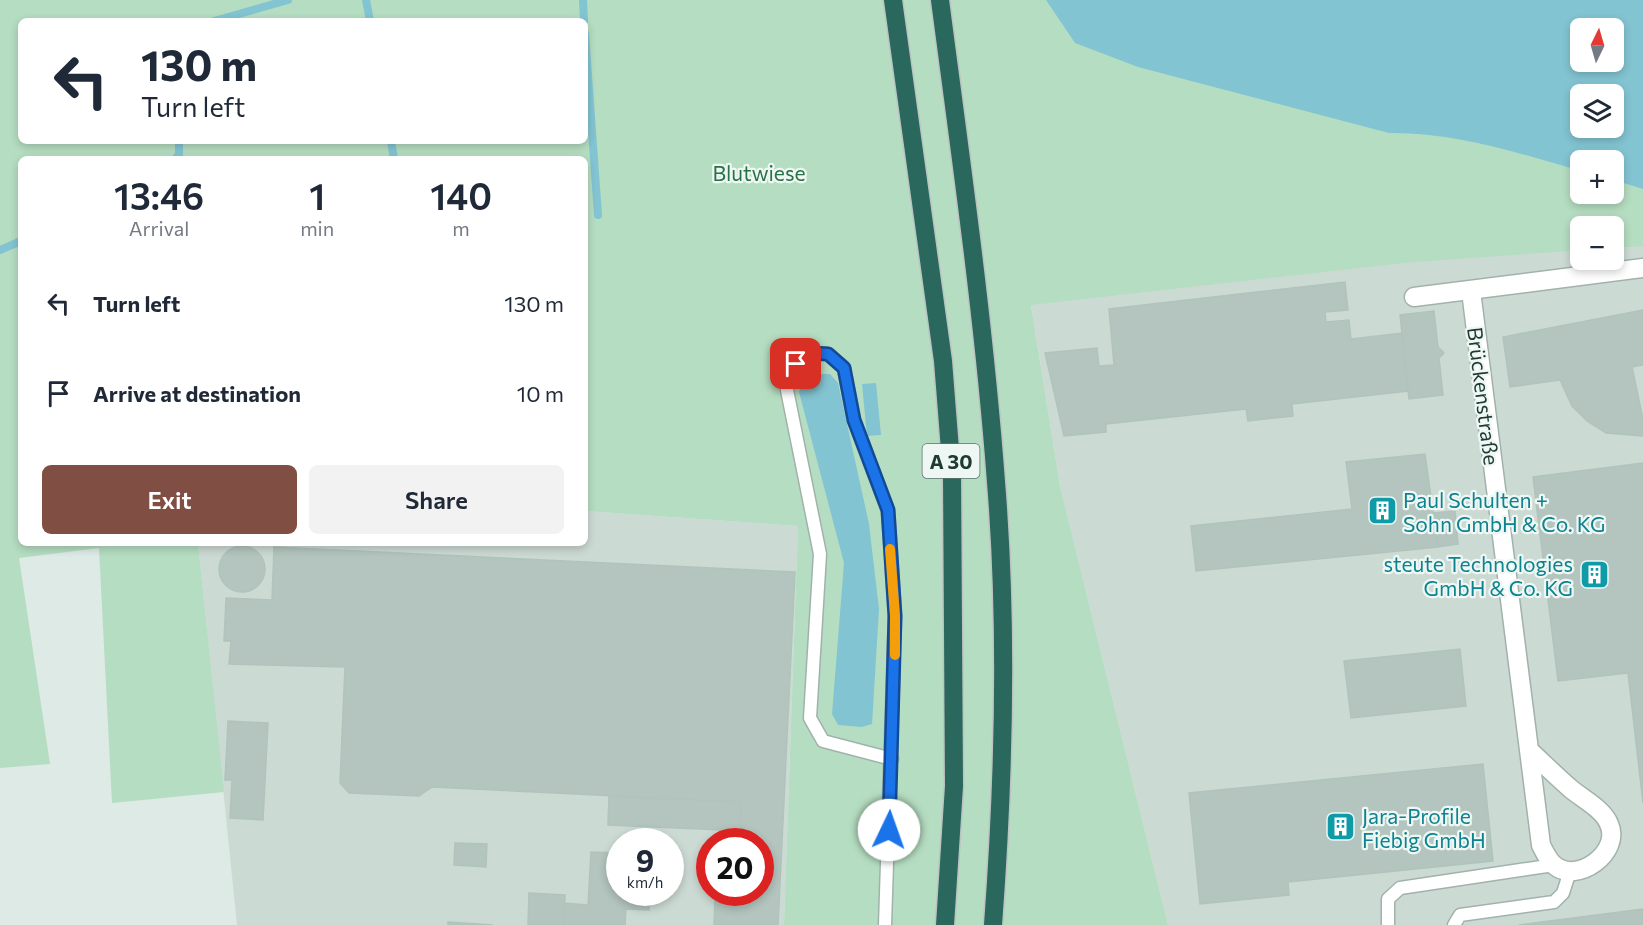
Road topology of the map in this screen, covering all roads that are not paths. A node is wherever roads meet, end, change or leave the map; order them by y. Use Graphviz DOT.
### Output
graph roads {
  1 [pos="893,0"];
  2 [pos="940,0"];
  3 [pos="1643,268"];
  4 [pos="1471,291"];
  5 [pos="1414,297"];
  6 [pos="1530,751"];
  7 [pos="892,759"];
  8 [pos="1562,868"];
  9 [pos="885,925"];
  10 [pos="945,925"];
  11 [pos="993,925"];
  12 [pos="1388,925"];
  13 [pos="1454,925"];
  1 -- 10 [label="highway, A 30"];
  2 -- 11 [label="highway, A 30"];
  3 -- 4 [label="street"];
  4 -- 5 [label="street"];
  4 -- 6 [label="street, Brückenstraße"];
  6 -- 8 [label="street, Brückenstraße"];
  6 -- 8 [label="street"];
  7 -- 7 [label="lane"];
  7 -- 9 [label="lane"];
  8 -- 12 [label="lane"];
  8 -- 13 [label="lane"];
}
